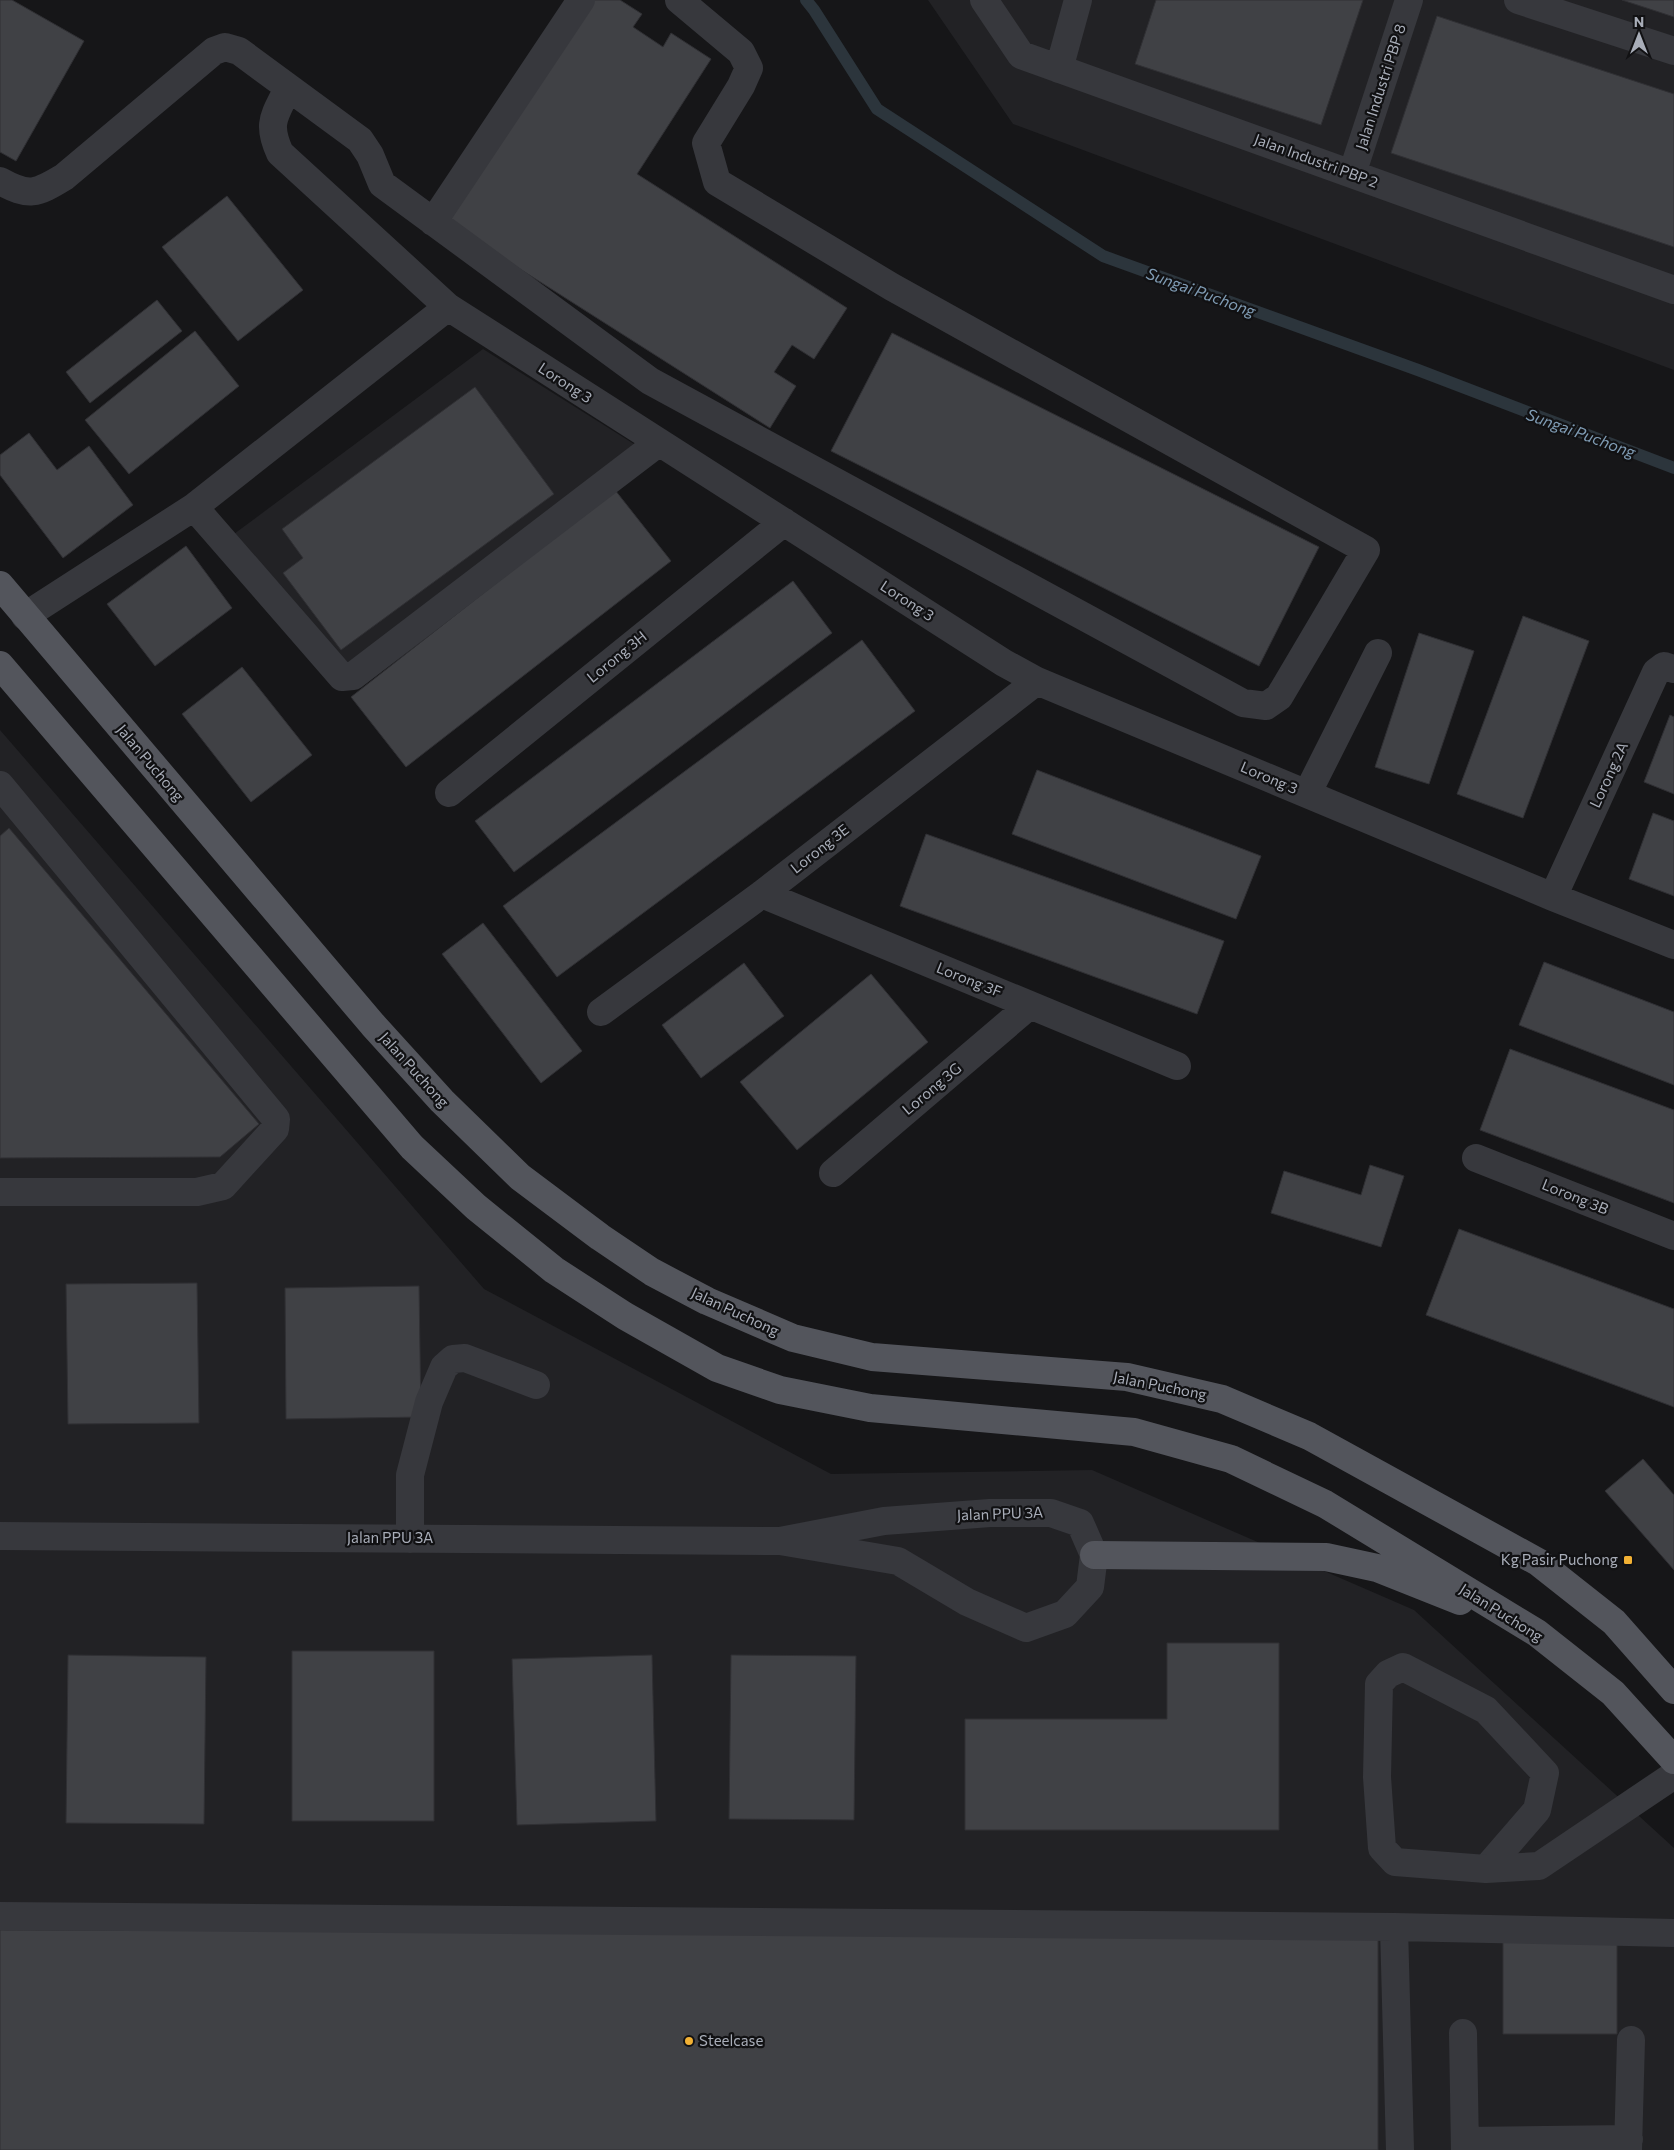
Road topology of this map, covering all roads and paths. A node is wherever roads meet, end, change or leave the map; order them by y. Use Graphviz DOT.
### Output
graph roads {
  1 [pos="581,0"];
  2 [pos="679,0"];
  3 [pos="984,0"];
  4 [pos="1078,0"];
  5 [pos="1409,0"];
  6 [pos="1518,0"];
  7 [pos="1674,51"];
  8 [pos="1059,69"];
  9 [pos="288,88"];
  10 [pos="1352,174"];
  11 [pos="0,181"];
  12 [pos="433,222"];
  13 [pos="1674,290"];
  14 [pos="448,307"];
  15 [pos="658,443"];
  16 [pos="194,507"];
  17 [pos="784,522"];
  18 [pos="0,585"];
  19 [pos="25,616"];
  20 [pos="1378,653"];
  21 [pos="0,665"];
  22 [pos="1674,669"];
  23 [pos="1037,682"];
  24 [pos="0,785"];
  25 [pos="450,793"];
  26 [pos="1307,794"];
  27 [pos="762,894"];
  28 [pos="1553,897"];
  29 [pos="1674,945"];
  30 [pos="1030,1005"];
  31 [pos="601,1012"];
  32 [pos="1177,1066"];
  33 [pos="1476,1158"];
  34 [pos="833,1173"];
  35 [pos="0,1192"];
  36 [pos="1674,1236"];
  37 [pos="536,1385"];
  38 [pos="0,1536"];
  39 [pos="410,1538"];
  40 [pos="780,1541"];
  41 [pos="1094,1555"];
  42 [pos="1537,1634"];
  43 [pos="1674,1690"];
  44 [pos="1674,1760"];
  45 [pos="1674,1775"];
  46 [pos="1486,1869"];
  47 [pos="0,1916"];
  48 [pos="1394,1927"];
  49 [pos="1674,1933"];
  50 [pos="1463,2033"];
  51 [pos="1631,2040"];
  52 [pos="1629,2145"];
  53 [pos="1465,2146"];
  54 [pos="1516,2146"];
  55 [pos="1400,2150"];
  1 -- 12 [label="street"];
  2 -- 12 [label="street"];
  3 -- 8 [label="street, Jalan Industri PBP 2"];
  4 -- 8 [label="street"];
  5 -- 10 [label="street, Jalan Industri PBP 8"];
  6 -- 7 [label="street"];
  8 -- 10 [label="street, Jalan Industri PBP 2"];
  9 -- 11 [label="street"];
  9 -- 12 [label="street"];
  9 -- 14 [label="street, Lorong 3"];
  10 -- 13 [label="street, Jalan Industri PBP 2"];
  14 -- 15 [label="street, Lorong 3"];
  14 -- 16 [label="street"];
  15 -- 16 [label="street"];
  15 -- 17 [label="street, Lorong 3"];
  16 -- 19 [label="street"];
  17 -- 23 [label="street, Lorong 3"];
  17 -- 25 [label="street, Lorong 3H"];
  18 -- 19 [label="main road, Jalan Puchong"];
  19 -- 43 [label="main road, Jalan Puchong"];
  20 -- 26 [label="street"];
  21 -- 42 [label="main road, Jalan Puchong"];
  22 -- 28 [label="street, Lorong 2A"];
  23 -- 26 [label="street, Lorong 3"];
  23 -- 27 [label="street, Lorong 3E"];
  24 -- 35 [label="street"];
  26 -- 28 [label="street, Lorong 3"];
  27 -- 30 [label="street, Lorong 3F"];
  27 -- 31 [label="street, Lorong 3E"];
  28 -- 29 [label="street, Lorong 3"];
  30 -- 32 [label="street, Lorong 3F"];
  30 -- 34 [label="street, Lorong 3G"];
  33 -- 36 [label="street, Lorong 3B"];
  37 -- 39 [label="street"];
  38 -- 39 [label="street, Jalan PPU 3A"];
  39 -- 40 [label="street, Jalan PPU 3A"];
  40 -- 41 [label="street, Jalan PPU 3A"];
  40 -- 41 [label="street, Jalan PPU 3A"];
  41 -- 42 [label="main road"];
  42 -- 44 [label="main road, Jalan Puchong"];
  45 -- 46 [label="street"];
  46 -- 46 [label="street"];
  47 -- 48 [label="street"];
  48 -- 49 [label="street"];
  48 -- 55 [label="street"];
  50 -- 53 [label="street"];
  51 -- 52 [label="street"];
  52 -- 54 [label="street"];
  53 -- 54 [label="street"];
}
